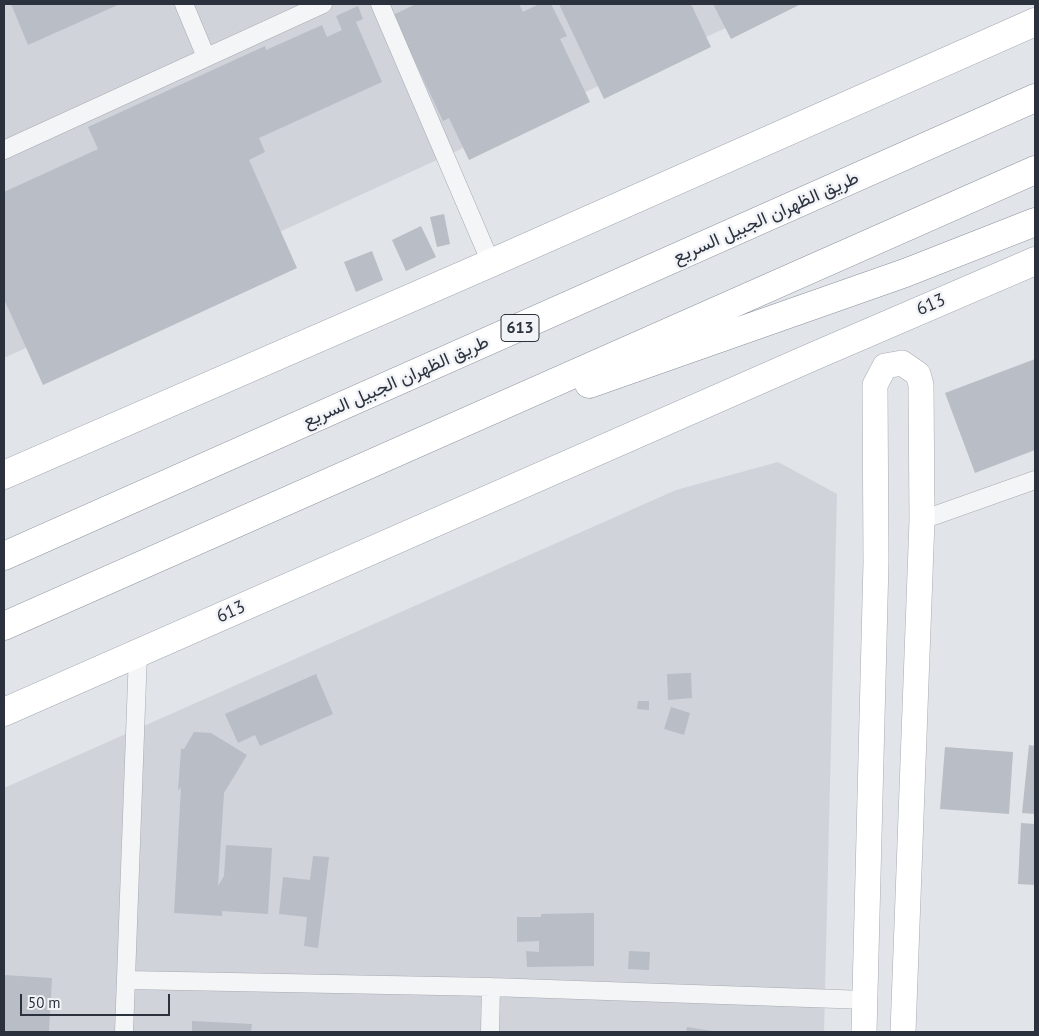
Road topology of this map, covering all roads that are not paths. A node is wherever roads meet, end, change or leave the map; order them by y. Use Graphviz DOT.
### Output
graph roads {
  1 [pos="184,4"];
  2 [pos="323,4"];
  3 [pos="380,4"];
  4 [pos="1035,22"];
  5 [pos="206,57"];
  6 [pos="1035,98"];
  7 [pos="4,150"];
  8 [pos="1035,170"];
  9 [pos="1035,222"];
  10 [pos="1035,261"];
  11 [pos="491,263"];
  12 [pos="394,453"];
  13 [pos="4,475"];
  14 [pos="1035,480"];
  15 [pos="922,520"];
  16 [pos="4,556"];
  17 [pos="4,626"];
  18 [pos="138,653"];
  19 [pos="4,712"];
  20 [pos="126,980"];
  21 [pos="491,987"];
  22 [pos="866,1000"];
  23 [pos="124,1032"];
  24 [pos="490,1032"];
  25 [pos="864,1032"];
  26 [pos="903,1032"];
  1 -- 5 [label="street"];
  2 -- 5 [label="street"];
  3 -- 11 [label="street"];
  4 -- 11 [label="main road"];
  5 -- 7 [label="street"];
  6 -- 16 [label="main road, طريق الظهران الجبيل السريع / 613"];
  8 -- 12 [label="main road"];
  9 -- 12 [label="main road"];
  10 -- 18 [label="main road, 613"];
  11 -- 13 [label="main road"];
  12 -- 17 [label="main road"];
  14 -- 15 [label="street"];
  15 -- 22 [label="street"];
  15 -- 26 [label="street"];
  18 -- 19 [label="main road, 613"];
  18 -- 20 [label="street"];
  20 -- 21 [label="street"];
  20 -- 23 [label="street"];
  21 -- 22 [label="street"];
  21 -- 24 [label="street"];
  22 -- 25 [label="street"];
}
